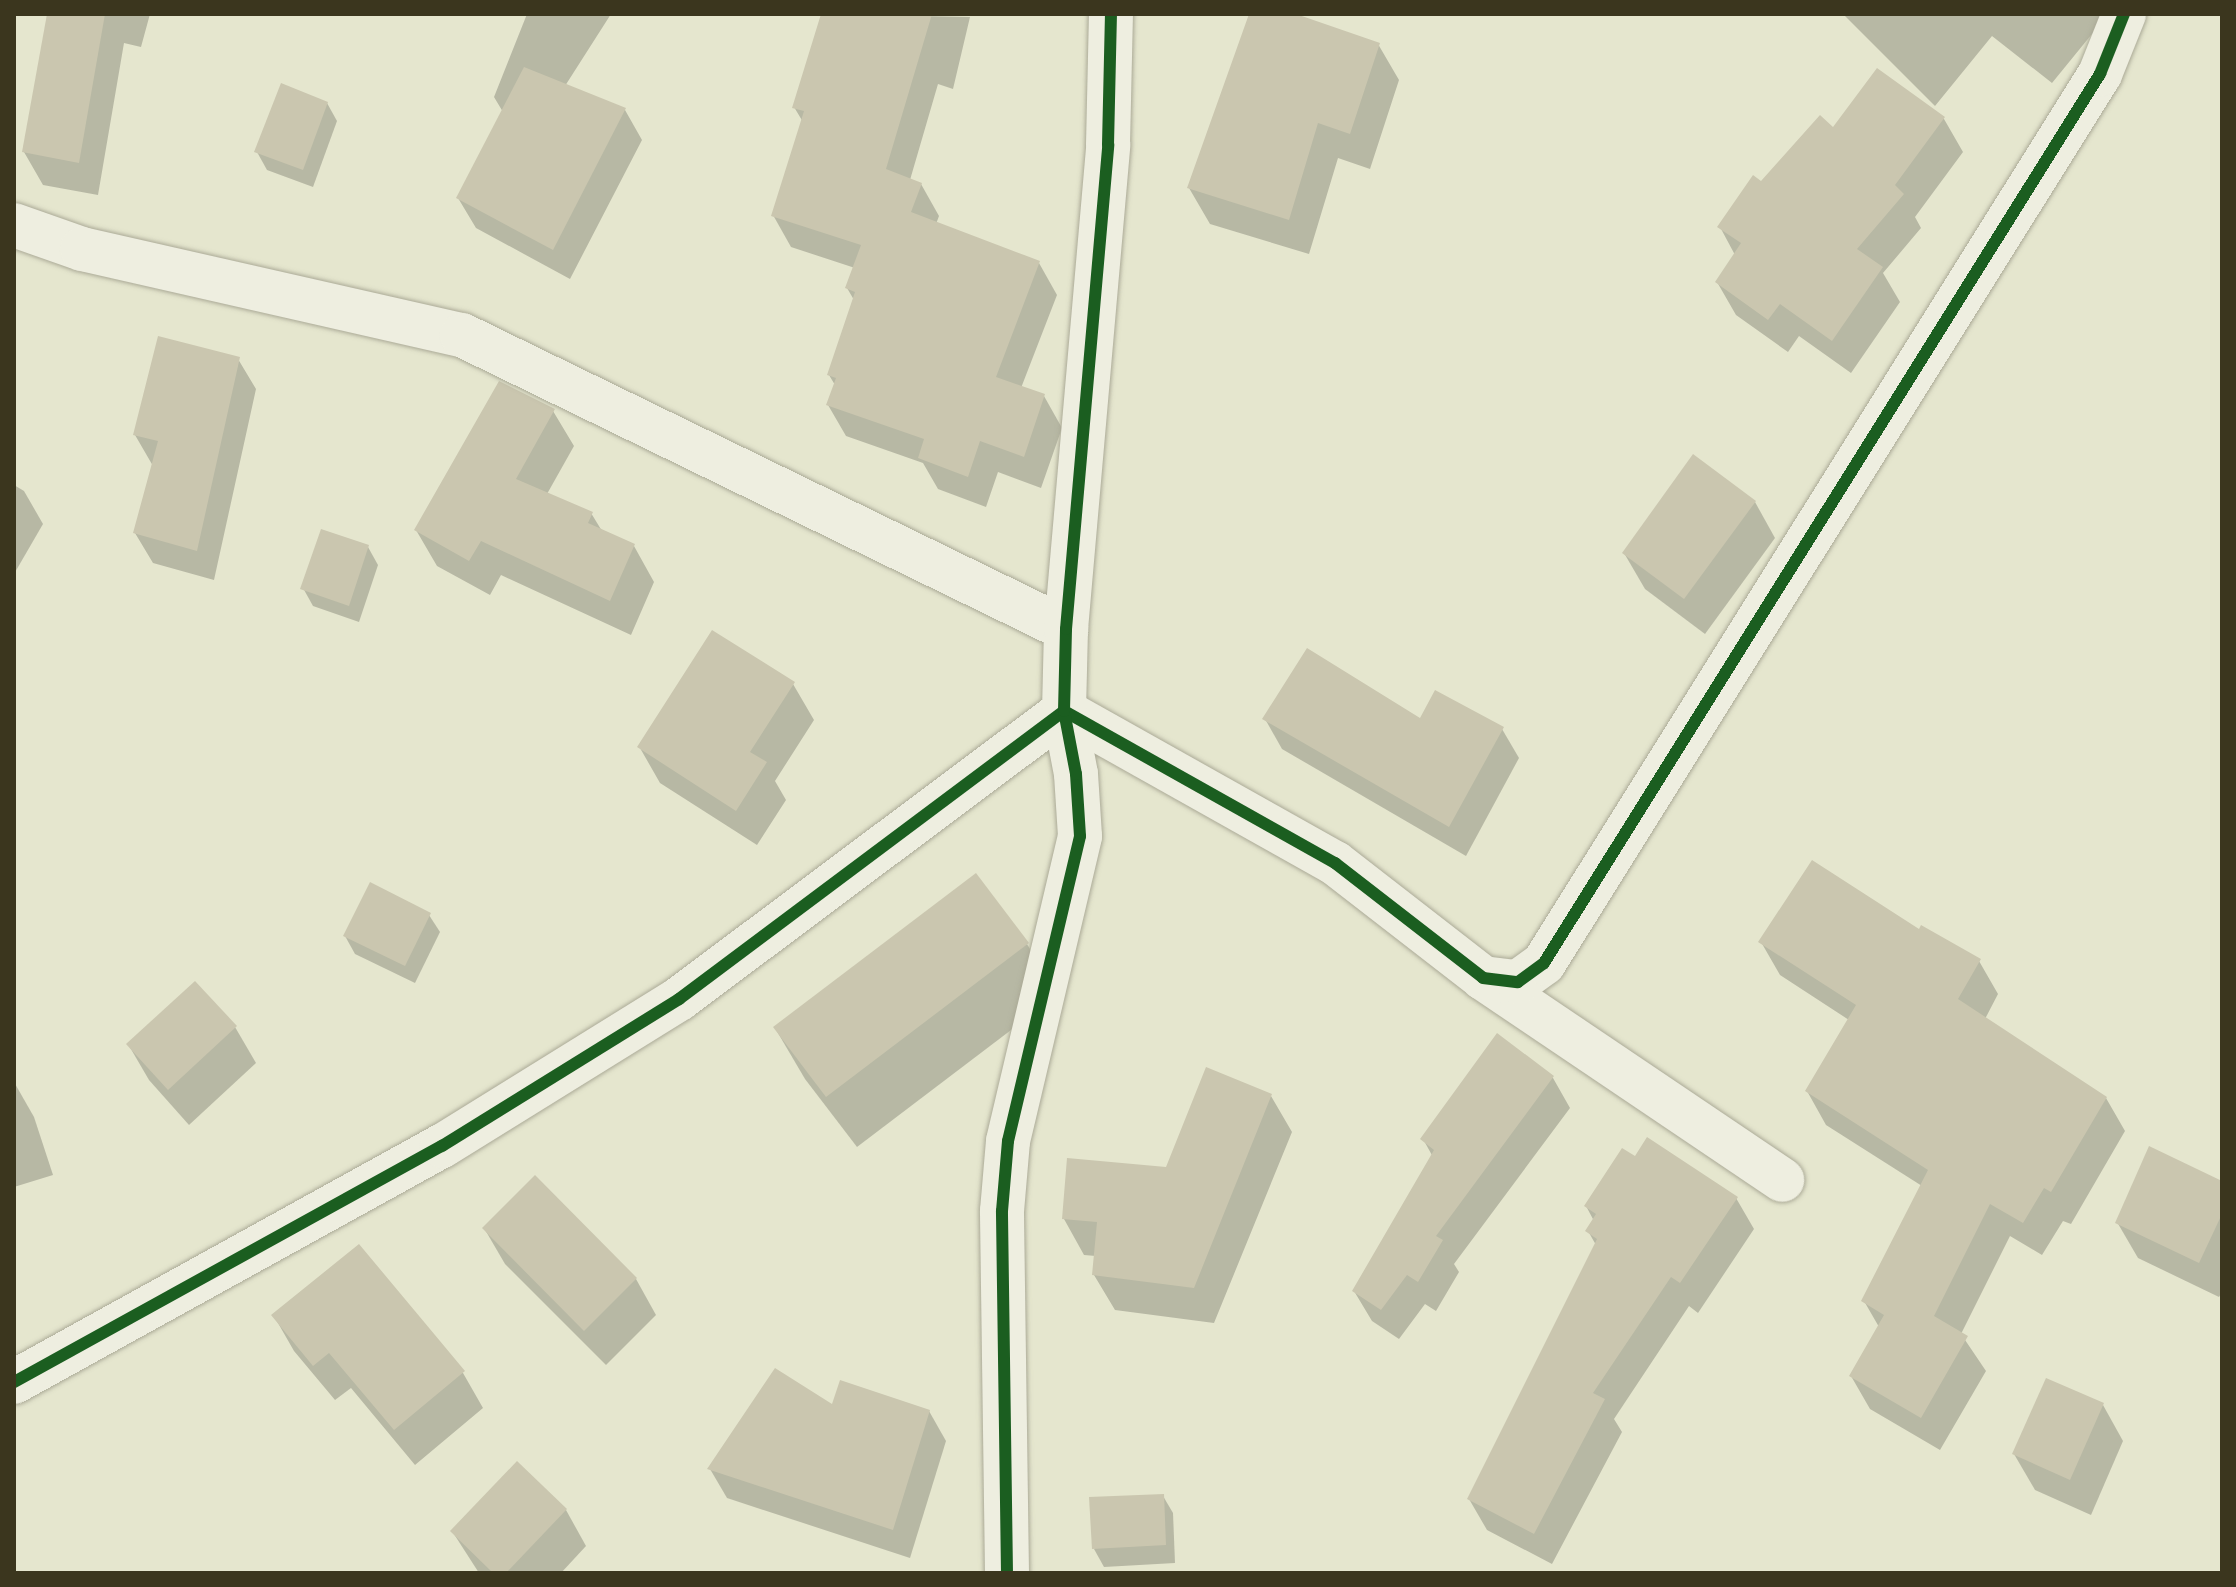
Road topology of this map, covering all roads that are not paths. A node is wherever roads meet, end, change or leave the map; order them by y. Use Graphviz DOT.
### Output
graph roads {
  1 [pos="1111,14"];
  2 [pos="2124,14"];
  3 [pos="14,225"];
  4 [pos="1066,629"];
  5 [pos="1064,711"];
  6 [pos="1483,978"];
  7 [pos="1782,1180"];
  8 [pos="14,1382"];
  9 [pos="1007,1573"];
  1 -- 4 [label="street"];
  2 -- 6 [label="street"];
  3 -- 4 [label="street"];
  4 -- 5 [label="street"];
  5 -- 6 [label="street"];
  5 -- 8 [label="street"];
  5 -- 9 [label="street"];
  6 -- 7 [label="street"];
}
